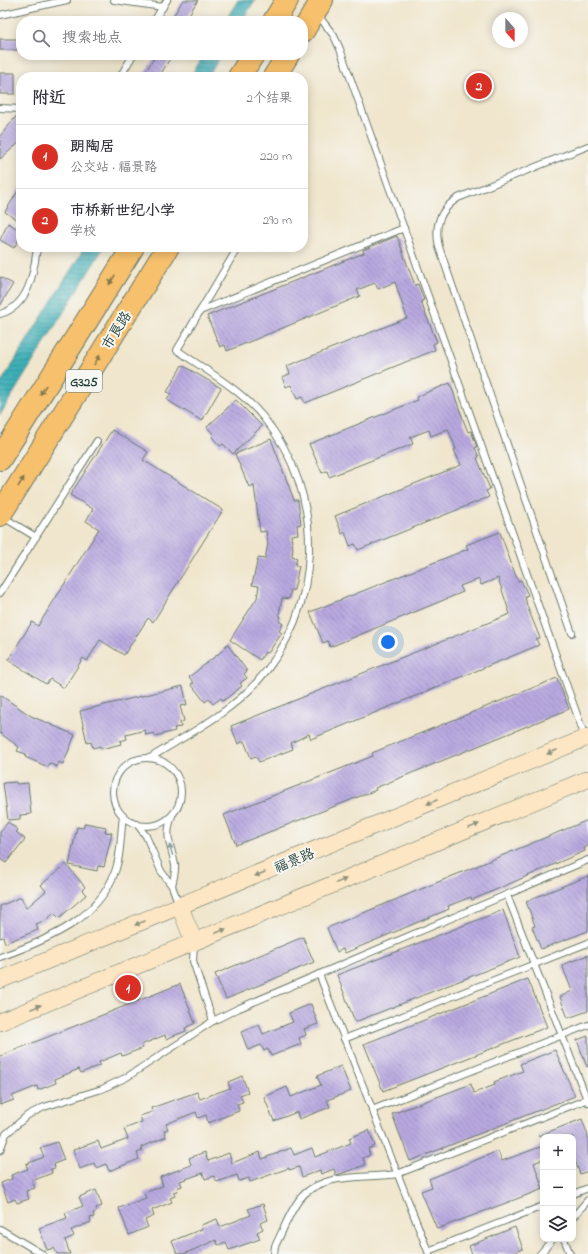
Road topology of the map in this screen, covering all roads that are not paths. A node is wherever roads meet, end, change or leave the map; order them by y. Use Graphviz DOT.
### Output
graph roads {
  1 [pos="67,0"];
  2 [pos="114,0"];
  3 [pos="167,0"];
  4 [pos="287,0"];
  5 [pos="319,6"];
  6 [pos="163,7"];
  7 [pos="0,15"];
  8 [pos="157,16"];
  9 [pos="277,16"];
  10 [pos="308,23"];
  11 [pos="131,60"];
  12 [pos="250,60"];
  13 [pos="285,60"];
  14 [pos="123,72"];
  15 [pos="242,72"];
  16 [pos="277,72"];
  17 [pos="0,108"];
  18 [pos="16,109"];
  19 [pos="588,146"];
  20 [pos="404,228"];
  21 [pos="37,252"];
  22 [pos="130,252"];
  23 [pos="165,252"];
  24 [pos="235,252"];
  25 [pos="200,311"];
  26 [pos="0,314"];
  27 [pos="97,441"];
  28 [pos="0,459"];
  29 [pos="0,515"];
  30 [pos="36,537"];
  31 [pos="0,594"];
  32 [pos="572,633"];
  33 [pos="587,738"];
  34 [pos="150,758"];
  35 [pos="588,779"];
  36 [pos="172,815"];
  37 [pos="123,816"];
  38 [pos="137,824"];
  39 [pos="588,860"];
  40 [pos="172,886"];
  41 [pos="507,895"];
  42 [pos="180,907"];
  43 [pos="194,942"];
  44 [pos="588,943"];
  45 [pos="0,957"];
  46 [pos="534,964"];
  47 [pos="319,974"];
  48 [pos="0,980"];
  49 [pos="213,1021"];
  50 [pos="0,1022"];
  51 [pos="588,1025"];
  52 [pos="562,1035"];
  53 [pos="344,1039"];
  54 [pos="588,1100"];
  55 [pos="372,1110"];
  56 [pos="0,1150"];
  57 [pos="398,1174"];
  58 [pos="588,1188"];
  59 [pos="576,1193"];
  60 [pos="588,1200"];
  61 [pos="540,1207"];
  62 [pos="576,1214"];
  63 [pos="0,1229"];
  64 [pos="550,1242"];
  65 [pos="565,1242"];
  66 [pos="429,1252"];
  67 [pos="273,1253"];
  68 [pos="42,1254"];
  69 [pos="540,1254"];
  70 [pos="570,1254"];
  1 -- 7 [label="lane"];
  2 -- 6 [label="lane"];
  3 -- 6 [label="lane"];
  4 -- 9 [label="highway"];
  5 -- 10 [label="highway"];
  5 -- 20 [label="lane"];
  6 -- 8 [label="lane"];
  11 -- 14 [label="lane"];
  12 -- 15 [label="highway"];
  13 -- 16 [label="highway"];
  17 -- 18 [label="lane"];
  19 -- 32 [label="lane"];
  20 -- 25 [label="lane"];
  20 -- 33 [label="lane"];
  21 -- 26 [label="lane"];
  22 -- 28 [label="highway, G325, one-way"];
  29 -- 23 [label="highway, 市良路 / G325, one-way"];
  24 -- 25 [label="lane"];
  25 -- 34 [label="lane"];
  27 -- 30 [label="lane"];
  29 -- 30 [label="lane"];
  30 -- 31 [label="lane"];
  33 -- 42 [label="main road, 福景路, one-way"];
  34 -- 36 [label="lane"];
  34 -- 37 [label="lane"];
  43 -- 35 [label="main road, one-way"];
  36 -- 38 [label="lane"];
  40 -- 36 [label="lane, one-way"];
  37 -- 38 [label="lane"];
  37 -- 45 [label="lane"];
  38 -- 40 [label="lane"];
  39 -- 41 [label="lane"];
  40 -- 42 [label="lane"];
  41 -- 46 [label="lane"];
  41 -- 47 [label="lane"];
  42 -- 43 [label="main road"];
  42 -- 48 [label="main road, 福景路, one-way"];
  43 -- 49 [label="lane"];
  50 -- 43 [label="main road, one-way"];
  44 -- 46 [label="lane"];
  46 -- 52 [label="lane"];
  46 -- 53 [label="lane"];
  47 -- 49 [label="lane"];
  47 -- 53 [label="lane"];
  49 -- 56 [label="lane"];
  51 -- 52 [label="lane"];
  52 -- 54 [label="lane"];
  52 -- 55 [label="lane"];
  53 -- 55 [label="lane"];
  54 -- 57 [label="lane"];
  55 -- 57 [label="lane"];
  57 -- 66 [label="lane"];
  57 -- 67 [label="lane"];
  58 -- 59 [label="lane"];
  60 -- 62 [label="lane"];
  61 -- 66 [label="lane"];
  63 -- 68 [label="lane"];
  64 -- 69 [label="lane"];
  65 -- 70 [label="lane"];
}
